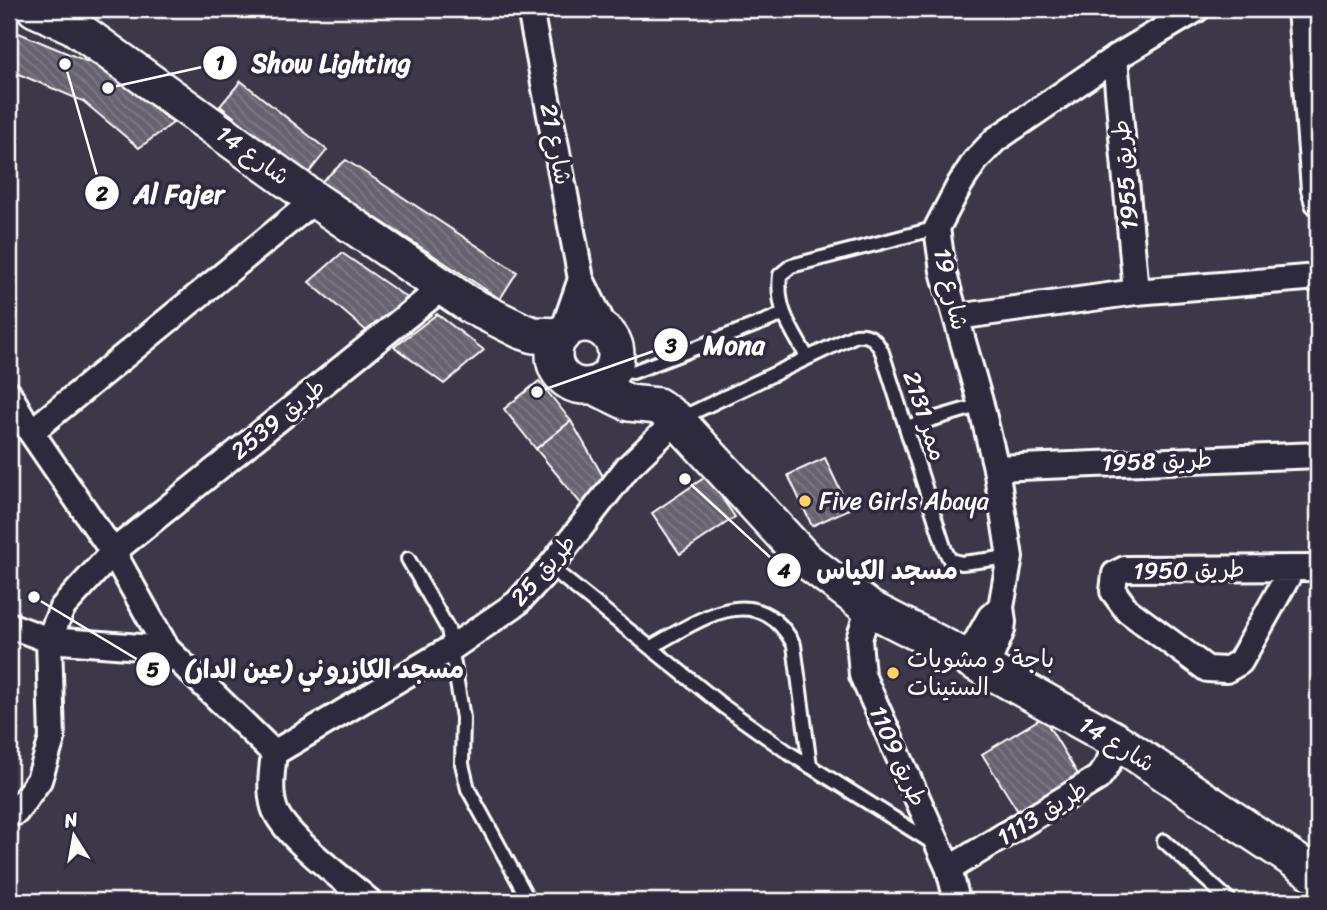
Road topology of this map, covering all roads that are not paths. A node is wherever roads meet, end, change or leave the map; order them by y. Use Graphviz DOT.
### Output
graph roads {
  1 [pos="530,9"];
  2 [pos="1197,9"];
  3 [pos="1300,9"];
  4 [pos="50,11"];
  5 [pos="1115,58"];
  6 [pos="315,200"];
  7 [pos="1318,203"];
  8 [pos="937,228"];
  9 [pos="1318,277"];
  10 [pos="581,279"];
  11 [pos="1136,292"];
  12 [pos="456,295"];
  13 [pos="784,314"];
  14 [pos="957,317"];
  15 [pos="561,335"];
  16 [pos="620,354"];
  17 [pos="807,357"];
  18 [pos="561,375"];
  19 [pos="594,386"];
  20 [pos="9,394"];
  21 [pos="981,405"];
  22 [pos="667,413"];
  23 [pos="906,427"];
  24 [pos="31,432"];
  25 [pos="1318,455"];
  26 [pos="996,468"];
  27 [pos="113,552"];
  28 [pos="1010,557"];
  29 [pos="408,559"];
  30 [pos="550,567"];
  31 [pos="1318,568"];
  32 [pos="1292,569"];
  33 [pos="869,608"];
  34 [pos="9,625"];
  35 [pos="49,640"];
  36 [pos="453,647"];
  37 [pos="651,647"];
  38 [pos="167,649"];
  39 [pos="976,663"];
  40 [pos="1115,740"];
  41 [pos="274,753"];
  42 [pos="810,766"];
  43 [pos="16,812"];
  44 [pos="1164,842"];
  45 [pos="939,847"];
  46 [pos="949,869"];
  47 [pos="1318,876"];
  48 [pos="369,901"];
  49 [pos="528,901"];
  50 [pos="957,901"];
  51 [pos="1230,901"];
  1 -- 10 [label="street, شارع 21"];
  2 -- 5 [label="street, شارع 19"];
  3 -- 7 [label="street"];
  4 -- 6 [label="street, شارع 14"];
  5 -- 8 [label="street, شارع 19"];
  5 -- 11 [label="street, طريق 1955"];
  6 -- 12 [label="street, شارع 14"];
  6 -- 24 [label="street"];
  8 -- 13 [label="lane"];
  8 -- 14 [label="street, شارع 19"];
  9 -- 11 [label="street"];
  10 -- 15 [label="street, شارع 21"];
  10 -- 16 [label="street, شارع 21"];
  11 -- 14 [label="street"];
  12 -- 15 [label="street, شارع 14"];
  12 -- 18 [label="street, شارع 14"];
  12 -- 27 [label="street, طريق 2539"];
  13 -- 16 [label="lane"];
  13 -- 17 [label="lane"];
  14 -- 21 [label="street, شارع 19"];
  15 -- 16 [label="street"];
  15 -- 18 [label="street"];
  16 -- 19 [label="street"];
  16 -- 22 [label="street, شارع 14"];
  17 -- 22 [label="lane, ممر 2131"];
  17 -- 23 [label="lane, ممر 2131"];
  18 -- 19 [label="street"];
  19 -- 22 [label="street"];
  20 -- 24 [label="street"];
  21 -- 23 [label="lane"];
  21 -- 26 [label="street, شارع 19"];
  22 -- 30 [label="street, طريق 25"];
  22 -- 33 [label="street, شارع 14"];
  23 -- 28 [label="lane, ممر 2131"];
  24 -- 27 [label="street"];
  25 -- 26 [label="street, طريق 1958"];
  26 -- 28 [label="street, شارع 19"];
  27 -- 35 [label="street, طريق 2539"];
  27 -- 38 [label="street"];
  28 -- 39 [label="street, شارع 19"];
  29 -- 36 [label="lane"];
  30 -- 36 [label="street, طريق 25"];
  30 -- 37 [label="lane"];
  31 -- 32 [label="street, طريق 1950"];
  32 -- 32 [label="street, طريق 1950"];
  33 -- 39 [label="street, شارع 14"];
  33 -- 45 [label="street, طريق 1109"];
  34 -- 35 [label="street"];
  35 -- 38 [label="street"];
  35 -- 43 [label="street"];
  36 -- 41 [label="street, طريق 25"];
  36 -- 49 [label="lane"];
  37 -- 42 [label="lane"];
  37 -- 42 [label="lane"];
  38 -- 41 [label="street"];
  39 -- 40 [label="street, شارع 14"];
  40 -- 46 [label="street, طريق 1113"];
  40 -- 47 [label="street, شارع 14"];
  41 -- 48 [label="street"];
  42 -- 45 [label="lane"];
  44 -- 51 [label="lane"];
  45 -- 46 [label="street, طريق 1109"];
  46 -- 50 [label="street, طريق 1109"];
}
